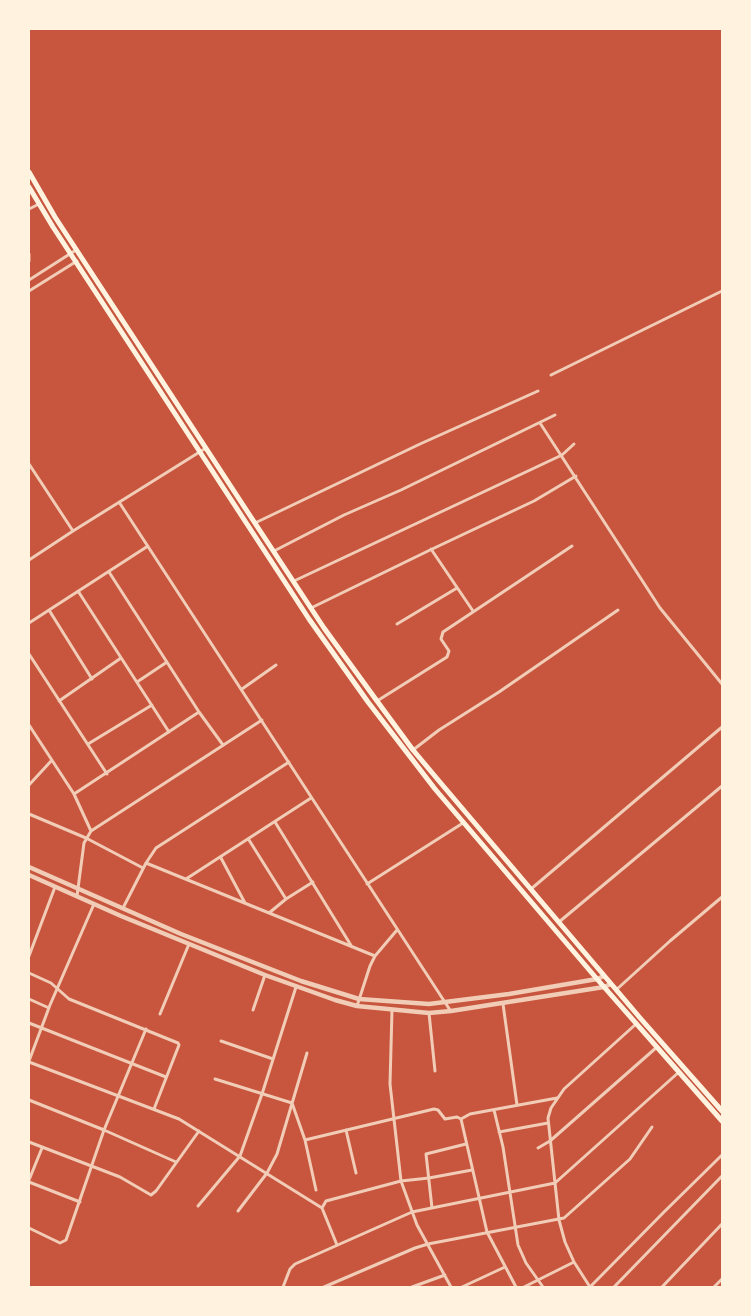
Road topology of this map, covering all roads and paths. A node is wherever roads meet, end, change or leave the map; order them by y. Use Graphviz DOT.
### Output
graph roads {
  1 [pos="29,172"];
  2 [pos="29,187"];
  3 [pos="39,204"];
  4 [pos="29,209"];
  5 [pos="76,250"];
  6 [pos="29,254"];
  7 [pos="70,254"];
  8 [pos="82,258"];
  9 [pos="29,261"];
  10 [pos="76,263"];
  11 [pos="29,280"];
  12 [pos="29,291"];
  13 [pos="722,291"];
  14 [pos="551,375"];
  15 [pos="538,391"];
  16 [pos="555,415"];
  17 [pos="540,423"];
  18 [pos="574,444"];
  19 [pos="206,448"];
  20 [pos="200,452"];
  21 [pos="562,455"];
  22 [pos="29,464"];
  23 [pos="576,476"];
  24 [pos="119,502"];
  25 [pos="255,524"];
  26 [pos="73,531"];
  27 [pos="148,546"];
  28 [pos="572,546"];
  29 [pos="431,549"];
  30 [pos="274,552"];
  31 [pos="29,560"];
  32 [pos="109,572"];
  33 [pos="293,581"];
  34 [pos="457,588"];
  35 [pos="78,592"];
  36 [pos="311,609"];
  37 [pos="49,610"];
  38 [pos="618,610"];
  39 [pos="473,611"];
  40 [pos="29,623"];
  41 [pos="397,624"];
  42 [pos="29,654"];
  43 [pos="121,658"];
  44 [pos="167,662"];
  45 [pos="276,665"];
  46 [pos="92,679"];
  47 [pos="137,682"];
  48 [pos="722,684"];
  49 [pos="242,689"];
  50 [pos="59,701"];
  51 [pos="377,701"];
  52 [pos="152,704"];
  53 [pos="199,712"];
  54 [pos="262,720"];
  55 [pos="29,725"];
  56 [pos="722,727"];
  57 [pos="30,731"];
  58 [pos="169,732"];
  59 [pos="88,744"];
  60 [pos="223,745"];
  61 [pos="413,750"];
  62 [pos="52,760"];
  63 [pos="289,762"];
  64 [pos="107,774"];
  65 [pos="29,785"];
  66 [pos="722,786"];
  67 [pos="74,794"];
  68 [pos="311,798"];
  69 [pos="29,814"];
  70 [pos="275,822"];
  71 [pos="464,822"];
  72 [pos="91,831"];
  73 [pos="86,838"];
  74 [pos="249,840"];
  75 [pos="221,858"];
  76 [pos="146,864"];
  77 [pos="29,867"];
  78 [pos="143,868"];
  79 [pos="29,875"];
  80 [pos="186,879"];
  81 [pos="313,882"];
  82 [pos="367,884"];
  83 [pos="56,886"];
  84 [pos="77,888"];
  85 [pos="531,889"];
  86 [pos="76,896"];
  87 [pos="722,897"];
  88 [pos="286,900"];
  89 [pos="245,903"];
  90 [pos="94,904"];
  91 [pos="123,908"];
  92 [pos="269,913"];
  93 [pos="559,923"];
  94 [pos="397,930"];
  95 [pos="189,944"];
  96 [pos="352,947"];
  97 [pos="29,956"];
  98 [pos="375,956"];
  99 [pos="29,973"];
  100 [pos="265,975"];
  101 [pos="604,976"];
  102 [pos="597,979"];
  103 [pos="611,984"];
  104 [pos="296,987"];
  105 [pos="604,987"];
  106 [pos="57,989"];
  107 [pos="616,990"];
  108 [pos="359,999"];
  109 [pos="29,1000"];
  110 [pos="444,1002"];
  111 [pos="503,1004"];
  112 [pos="357,1006"];
  113 [pos="49,1008"];
  114 [pos="253,1010"];
  115 [pos="392,1010"];
  116 [pos="451,1011"];
  117 [pos="429,1013"];
  118 [pos="160,1014"];
  119 [pos="29,1022"];
  120 [pos="636,1024"];
  121 [pos="42,1027"];
  122 [pos="146,1030"];
  123 [pos="221,1041"];
  124 [pos="657,1047"];
  125 [pos="307,1053"];
  126 [pos="273,1059"];
  127 [pos="29,1062"];
  128 [pos="132,1063"];
  129 [pos="436,1071"];
  130 [pos="678,1072"];
  131 [pos="166,1077"];
  132 [pos="215,1079"];
  133 [pos="262,1094"];
  134 [pos="120,1096"];
  135 [pos="558,1098"];
  136 [pos="29,1100"];
  137 [pos="292,1103"];
  138 [pos="517,1105"];
  139 [pos="154,1110"];
  140 [pos="494,1110"];
  141 [pos="722,1111"];
  142 [pos="393,1119"];
  143 [pos="461,1119"];
  144 [pos="722,1121"];
  145 [pos="548,1124"];
  146 [pos="652,1127"];
  147 [pos="104,1130"];
  148 [pos="346,1130"];
  149 [pos="199,1131"];
  150 [pos="499,1132"];
  151 [pos="305,1140"];
  152 [pos="550,1141"];
  153 [pos="29,1142"];
  154 [pos="466,1144"];
  155 [pos="42,1148"];
  156 [pos="538,1148"];
  157 [pos="722,1155"];
  158 [pos="240,1156"];
  159 [pos="176,1162"];
  160 [pos="92,1167"];
  161 [pos="472,1170"];
  162 [pos="267,1173"];
  163 [pos="356,1173"];
  164 [pos="722,1176"];
  165 [pos="429,1178"];
  166 [pos="29,1181"];
  167 [pos="401,1181"];
  168 [pos="555,1184"];
  169 [pos="316,1190"];
  170 [pos="510,1192"];
  171 [pos="478,1199"];
  172 [pos="80,1202"];
  173 [pos="198,1206"];
  174 [pos="322,1208"];
  175 [pos="432,1208"];
  176 [pos="238,1211"];
  177 [pos="412,1212"];
  178 [pos="559,1220"];
  179 [pos="722,1224"];
  180 [pos="514,1227"];
  181 [pos="29,1228"];
  182 [pos="487,1232"];
  183 [pos="428,1244"];
  184 [pos="336,1245"];
  185 [pos="574,1262"];
  186 [pos="505,1267"];
  187 [pos="445,1275"];
  188 [pos="722,1279"];
  189 [pos="538,1280"];
  190 [pos="283,1287"];
  191 [pos="324,1287"];
  192 [pos="412,1287"];
  193 [pos="451,1287"];
  194 [pos="462,1287"];
  195 [pos="516,1287"];
  196 [pos="524,1287"];
  197 [pos="543,1287"];
  198 [pos="590,1287"];
  199 [pos="614,1287"];
  200 [pos="662,1287"];
  201 [pos="714,1287"];
  1 -- 5 [label="main road"];
  2 -- 3 [label="main road"];
  3 -- 4 [label="street"];
  3 -- 7 [label="main road"];
  5 -- 7 [label="street"];
  5 -- 8 [label="main road"];
  6 -- 9 [label="street"];
  7 -- 10 [label="main road"];
  7 -- 11 [label="street"];
  8 -- 10 [label="street"];
  8 -- 19 [label="main road"];
  10 -- 12 [label="street"];
  10 -- 20 [label="main road"];
  13 -- 14 [label="street"];
  15 -- 25 [label="street"];
  16 -- 17 [label="street"];
  17 -- 21 [label="street"];
  17 -- 30 [label="street"];
  18 -- 21 [label="street"];
  19 -- 20 [label="street"];
  19 -- 25 [label="main road"];
  20 -- 24 [label="street"];
  20 -- 71 [label="main road"];
  21 -- 23 [label="street"];
  21 -- 33 [label="street"];
  22 -- 26 [label="street"];
  23 -- 29 [label="street"];
  23 -- 48 [label="street"];
  24 -- 26 [label="street"];
  24 -- 27 [label="street"];
  25 -- 30 [label="main road"];
  26 -- 31 [label="street"];
  27 -- 32 [label="street"];
  27 -- 49 [label="street"];
  28 -- 39 [label="street"];
  29 -- 34 [label="street"];
  29 -- 36 [label="street"];
  30 -- 33 [label="main road"];
  32 -- 35 [label="street"];
  32 -- 44 [label="street"];
  33 -- 36 [label="main road"];
  34 -- 39 [label="street"];
  34 -- 41 [label="street"];
  35 -- 37 [label="street"];
  35 -- 43 [label="street"];
  36 -- 51 [label="main road"];
  37 -- 40 [label="street"];
  37 -- 46 [label="street"];
  38 -- 61 [label="street"];
  39 -- 51 [label="street"];
  42 -- 50 [label="street"];
  43 -- 46 [label="street"];
  43 -- 47 [label="street"];
  44 -- 47 [label="street"];
  44 -- 53 [label="street"];
  45 -- 49 [label="street"];
  46 -- 50 [label="street"];
  47 -- 52 [label="street"];
  49 -- 54 [label="street"];
  50 -- 59 [label="street"];
  51 -- 61 [label="main road"];
  52 -- 58 [label="street"];
  52 -- 59 [label="street"];
  53 -- 58 [label="street"];
  53 -- 60 [label="street"];
  54 -- 60 [label="street"];
  54 -- 63 [label="street"];
  55 -- 57 [label="street"];
  56 -- 85 [label="street"];
  57 -- 62 [label="street"];
  58 -- 64 [label="street"];
  59 -- 64 [label="street"];
  60 -- 72 [label="street"];
  61 -- 85 [label="main road"];
  62 -- 65 [label="street"];
  62 -- 67 [label="street"];
  63 -- 68 [label="street"];
  63 -- 76 [label="street"];
  64 -- 67 [label="street"];
  66 -- 93 [label="street"];
  67 -- 72 [label="street"];
  68 -- 70 [label="street"];
  68 -- 82 [label="street"];
  69 -- 73 [label="street"];
  70 -- 74 [label="street"];
  70 -- 81 [label="street"];
  71 -- 82 [label="street"];
  71 -- 102 [label="main road"];
  72 -- 73 [label="street"];
  73 -- 78 [label="street"];
  73 -- 84 [label="street"];
  74 -- 75 [label="street"];
  74 -- 88 [label="street"];
  75 -- 80 [label="street"];
  75 -- 89 [label="street"];
  76 -- 78 [label="street"];
  76 -- 80 [label="street"];
  77 -- 84 [label="street"];
  78 -- 91 [label="street"];
  79 -- 83 [label="street"];
  80 -- 89 [label="street"];
  81 -- 88 [label="street"];
  81 -- 96 [label="street"];
  82 -- 94 [label="street"];
  83 -- 86 [label="street"];
  83 -- 97 [label="street"];
  84 -- 86 [label="street"];
  84 -- 91 [label="street"];
  85 -- 93 [label="main road"];
  86 -- 90 [label="street"];
  87 -- 107 [label="street"];
  88 -- 92 [label="street"];
  89 -- 92 [label="street"];
  90 -- 95 [label="street"];
  90 -- 106 [label="street"];
  91 -- 108 [label="street"];
  92 -- 96 [label="street"];
  93 -- 101 [label="main road"];
  94 -- 98 [label="street"];
  94 -- 110 [label="street"];
  95 -- 100 [label="street"];
  95 -- 118 [label="street"];
  96 -- 98 [label="street"];
  98 -- 108 [label="street"];
  99 -- 106 [label="street"];
  100 -- 104 [label="street"];
  100 -- 114 [label="street"];
  101 -- 102 [label="street"];
  101 -- 103 [label="main road"];
  102 -- 105 [label="main road"];
  102 -- 110 [label="street"];
  103 -- 105 [label="street"];
  103 -- 107 [label="main road"];
  104 -- 112 [label="street"];
  104 -- 126 [label="street"];
  105 -- 111 [label="street"];
  105 -- 120 [label="main road"];
  106 -- 113 [label="street"];
  106 -- 122 [label="street"];
  107 -- 141 [label="main road"];
  108 -- 110 [label="street"];
  108 -- 112 [label="street"];
  109 -- 113 [label="street"];
  110 -- 116 [label="street"];
  111 -- 116 [label="street"];
  111 -- 138 [label="street"];
  112 -- 115 [label="street"];
  113 -- 121 [label="street"];
  115 -- 117 [label="street"];
  115 -- 142 [label="street"];
  116 -- 117 [label="street"];
  117 -- 129 [label="street"];
  119 -- 121 [label="street"];
  120 -- 124 [label="main road"];
  120 -- 135 [label="street"];
  121 -- 127 [label="street"];
  121 -- 128 [label="street"];
  122 -- 128 [label="street"];
  122 -- 131 [label="street"];
  123 -- 126 [label="street"];
  124 -- 130 [label="main road"];
  124 -- 152 [label="street"];
  125 -- 137 [label="street"];
  126 -- 133 [label="street"];
  127 -- 134 [label="street"];
  128 -- 131 [label="street"];
  128 -- 134 [label="street"];
  130 -- 144 [label="main road"];
  130 -- 168 [label="street"];
  131 -- 139 [label="street"];
  132 -- 133 [label="street"];
  133 -- 137 [label="street"];
  133 -- 158 [label="street"];
  134 -- 139 [label="street"];
  134 -- 147 [label="street"];
  135 -- 138 [label="street"];
  135 -- 145 [label="street"];
  136 -- 147 [label="street"];
  137 -- 151 [label="street"];
  137 -- 162 [label="street"];
  138 -- 140 [label="street"];
  139 -- 149 [label="street"];
  140 -- 143 [label="street"];
  140 -- 150 [label="street"];
  142 -- 143 [label="street"];
  142 -- 148 [label="street"];
  142 -- 167 [label="street"];
  143 -- 154 [label="street"];
  145 -- 150 [label="street"];
  145 -- 152 [label="street"];
  146 -- 178 [label="street"];
  147 -- 159 [label="street"];
  147 -- 160 [label="street"];
  148 -- 151 [label="street"];
  148 -- 163 [label="street"];
  149 -- 158 [label="street"];
  149 -- 159 [label="street"];
  150 -- 170 [label="street"];
  151 -- 169 [label="street"];
  152 -- 156 [label="street"];
  152 -- 168 [label="street"];
  153 -- 155 [label="street"];
  154 -- 161 [label="street"];
  154 -- 165 [label="street"];
  155 -- 160 [label="street"];
  155 -- 166 [label="street"];
  157 -- 198 [label="street"];
  158 -- 162 [label="street"];
  158 -- 173 [label="street"];
  159 -- 160 [label="street"];
  160 -- 172 [label="street"];
  161 -- 165 [label="street"];
  161 -- 171 [label="street"];
  162 -- 174 [label="street"];
  162 -- 176 [label="street"];
  164 -- 199 [label="street"];
  165 -- 167 [label="street"];
  165 -- 175 [label="street"];
  166 -- 172 [label="street"];
  167 -- 174 [label="street"];
  167 -- 177 [label="street"];
  168 -- 170 [label="street"];
  168 -- 178 [label="street"];
  170 -- 171 [label="street"];
  170 -- 180 [label="street"];
  171 -- 175 [label="street"];
  171 -- 182 [label="street"];
  172 -- 181 [label="street"];
  174 -- 184 [label="street"];
  175 -- 177 [label="street"];
  177 -- 183 [label="street"];
  177 -- 184 [label="street"];
  178 -- 180 [label="street"];
  178 -- 185 [label="street"];
  179 -- 200 [label="street"];
  180 -- 182 [label="street"];
  180 -- 189 [label="street"];
  182 -- 183 [label="street"];
  182 -- 186 [label="street"];
  183 -- 187 [label="street"];
  183 -- 191 [label="street"];
  184 -- 190 [label="street"];
  185 -- 189 [label="street"];
  185 -- 198 [label="street"];
  186 -- 194 [label="street"];
  186 -- 195 [label="street"];
  187 -- 192 [label="street"];
  187 -- 193 [label="street"];
  188 -- 201 [label="street"];
  189 -- 196 [label="street"];
  189 -- 197 [label="street"];
}
